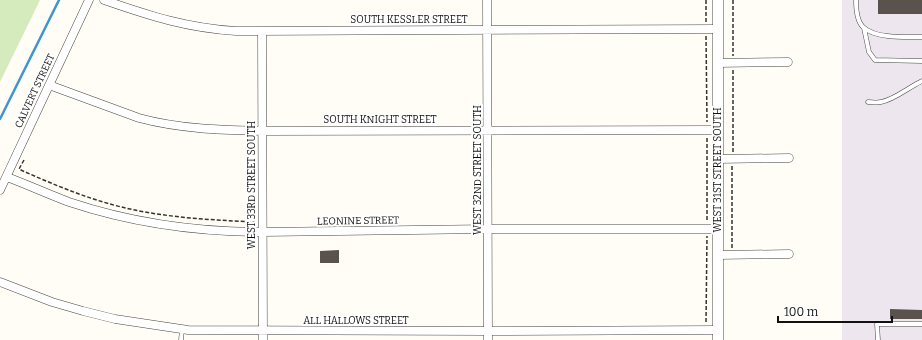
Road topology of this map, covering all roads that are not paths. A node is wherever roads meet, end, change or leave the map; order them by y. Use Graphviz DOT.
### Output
graph roads {
  1 [pos="89,0"];
  2 [pos="104,0"];
  3 [pos="487,0"];
  4 [pos="718,0"];
  5 [pos="856,0"];
  6 [pos="864,28"];
  7 [pos="487,29"];
  8 [pos="718,29"];
  9 [pos="262,31"];
  10 [pos="922,37"];
  11 [pos="922,61"];
  12 [pos="788,62"];
  13 [pos="718,63"];
  14 [pos="922,81"];
  15 [pos="49,85"];
  16 [pos="868,102"];
  17 [pos="488,130"];
  18 [pos="718,130"];
  19 [pos="262,131"];
  20 [pos="789,158"];
  21 [pos="718,159"];
  22 [pos="6,177"];
  23 [pos="0,190"];
  24 [pos="488,230"];
  25 [pos="718,230"];
  26 [pos="262,232"];
  27 [pos="789,254"];
  28 [pos="718,255"];
  29 [pos="0,282"];
  30 [pos="922,324"];
  31 [pos="182,329"];
  32 [pos="718,335"];
  33 [pos="263,336"];
  34 [pos="488,336"];
  35 [pos="181,340"];
  36 [pos="878,340"];
  1 -- 15 [label="street, CALVERT STREET"];
  2 -- 9 [label="street, SOUTH KESSLER STREET"];
  3 -- 7 [label="street, WEST 32ND STREET SOUTH"];
  4 -- 8 [label="street, WEST 31ST STREET SOUTH"];
  5 -- 6 [label="lane"];
  6 -- 10 [label="lane"];
  6 -- 11 [label="lane"];
  7 -- 8 [label="street, SOUTH KESSLER STREET"];
  7 -- 9 [label="street, SOUTH KESSLER STREET"];
  7 -- 17 [label="street, WEST 32ND STREET SOUTH"];
  8 -- 13 [label="street, WEST 31ST STREET SOUTH"];
  9 -- 19 [label="street, WEST 33RD STREET SOUTH"];
  12 -- 13 [label="street"];
  13 -- 18 [label="street, WEST 31ST STREET SOUTH"];
  14 -- 16 [label="lane"];
  15 -- 19 [label="street, SOUTH KNIGHT STREET"];
  15 -- 22 [label="street, CALVERT STREET"];
  17 -- 18 [label="street, SOUTH KNIGHT STREET"];
  17 -- 19 [label="street, SOUTH KNIGHT STREET"];
  17 -- 24 [label="street, WEST 32ND STREET SOUTH"];
  18 -- 21 [label="street, WEST 31ST STREET SOUTH"];
  19 -- 26 [label="street, WEST 33RD STREET SOUTH"];
  20 -- 21 [label="street"];
  21 -- 25 [label="street, WEST 31ST STREET SOUTH"];
  22 -- 23 [label="street, CALVERT STREET"];
  22 -- 26 [label="street, LEONINE STREET"];
  24 -- 25 [label="street, LEONINE STREET"];
  24 -- 26 [label="street, LEONINE STREET"];
  24 -- 34 [label="street, WEST 32ND STREET SOUTH"];
  25 -- 28 [label="street, WEST 31ST STREET SOUTH"];
  26 -- 33 [label="street, WEST 33RD STREET SOUTH"];
  27 -- 28 [label="street"];
  28 -- 32 [label="street, WEST 31ST STREET SOUTH"];
  29 -- 31 [label="street, ALL HALLOWS STREET"];
  30 -- 36 [label="lane"];
  31 -- 33 [label="street, ALL HALLOWS STREET"];
  31 -- 35 [label="lane"];
  32 -- 34 [label="street, ALL HALLOWS STREET"];
  33 -- 34 [label="street, ALL HALLOWS STREET"];
}
